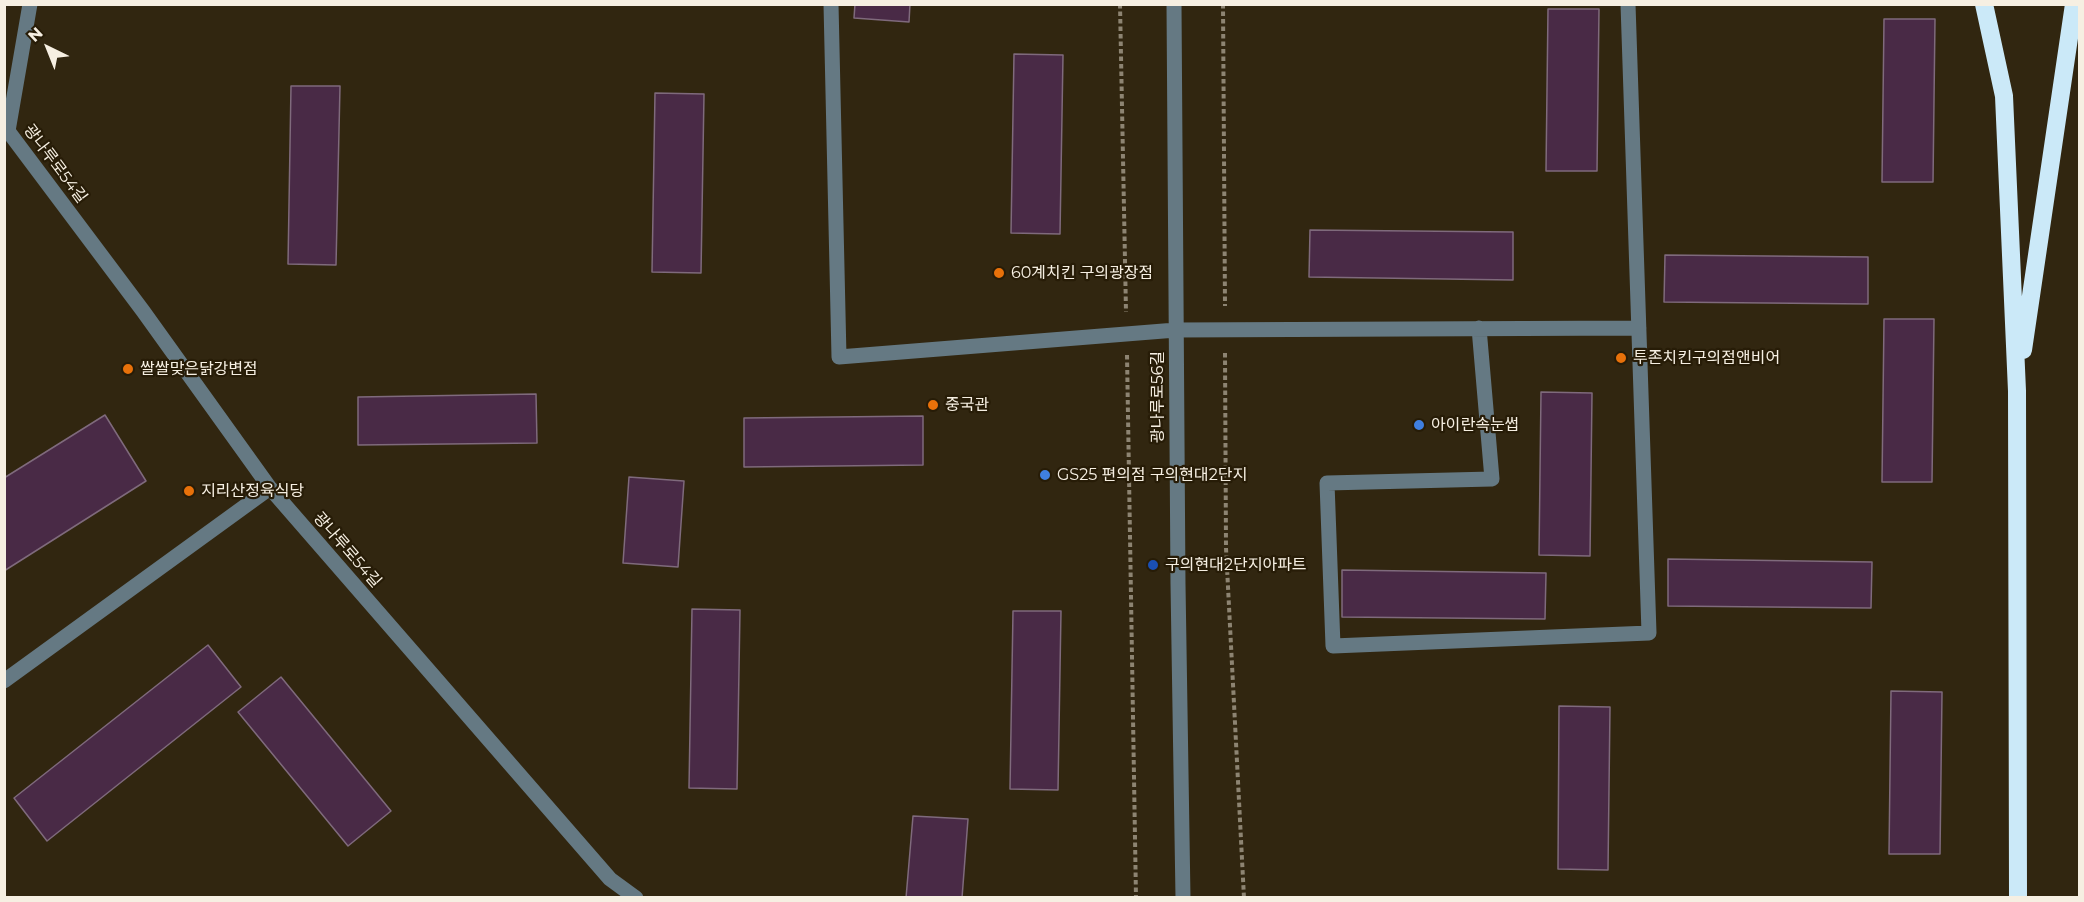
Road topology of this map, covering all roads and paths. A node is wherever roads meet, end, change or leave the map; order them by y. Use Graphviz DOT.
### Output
graph roads {
  1 [pos="30,4"];
  2 [pos="831,4"];
  3 [pos="1120,4"];
  4 [pos="1174,4"];
  5 [pos="1223,4"];
  6 [pos="1628,4"];
  7 [pos="1984,4"];
  8 [pos="2074,4"];
  9 [pos="2079,4"];
  10 [pos="2079,28"];
  11 [pos="1479,328"];
  12 [pos="1639,328"];
  13 [pos="1176,330"];
  14 [pos="1225,330"];
  15 [pos="1126,334"];
  16 [pos="2017,391"];
  17 [pos="270,488"];
  18 [pos="4,681"];
  19 [pos="636,897"];
  20 [pos="1136,897"];
  21 [pos="1183,897"];
  22 [pos="1244,897"];
  23 [pos="2018,897"];
  1 -- 17 [label="street, 광나루로54길"];
  2 -- 15 [label="street"];
  3 -- 15 [label="path"];
  4 -- 13 [label="street, 광나루로56길"];
  5 -- 14 [label="path"];
  6 -- 12 [label="street"];
  7 -- 16 [label="highway"];
  8 -- 16 [label="highway"];
  9 -- 10 [label="highway"];
  11 -- 12 [label="street"];
  11 -- 12 [label="street"];
  11 -- 14 [label="street"];
  13 -- 14 [label="street"];
  13 -- 15 [label="street"];
  13 -- 21 [label="street, 광나루로56길"];
  14 -- 22 [label="path"];
  15 -- 20 [label="path"];
  16 -- 23 [label="highway"];
  17 -- 18 [label="street"];
  17 -- 19 [label="street, 광나루로54길"];
}
